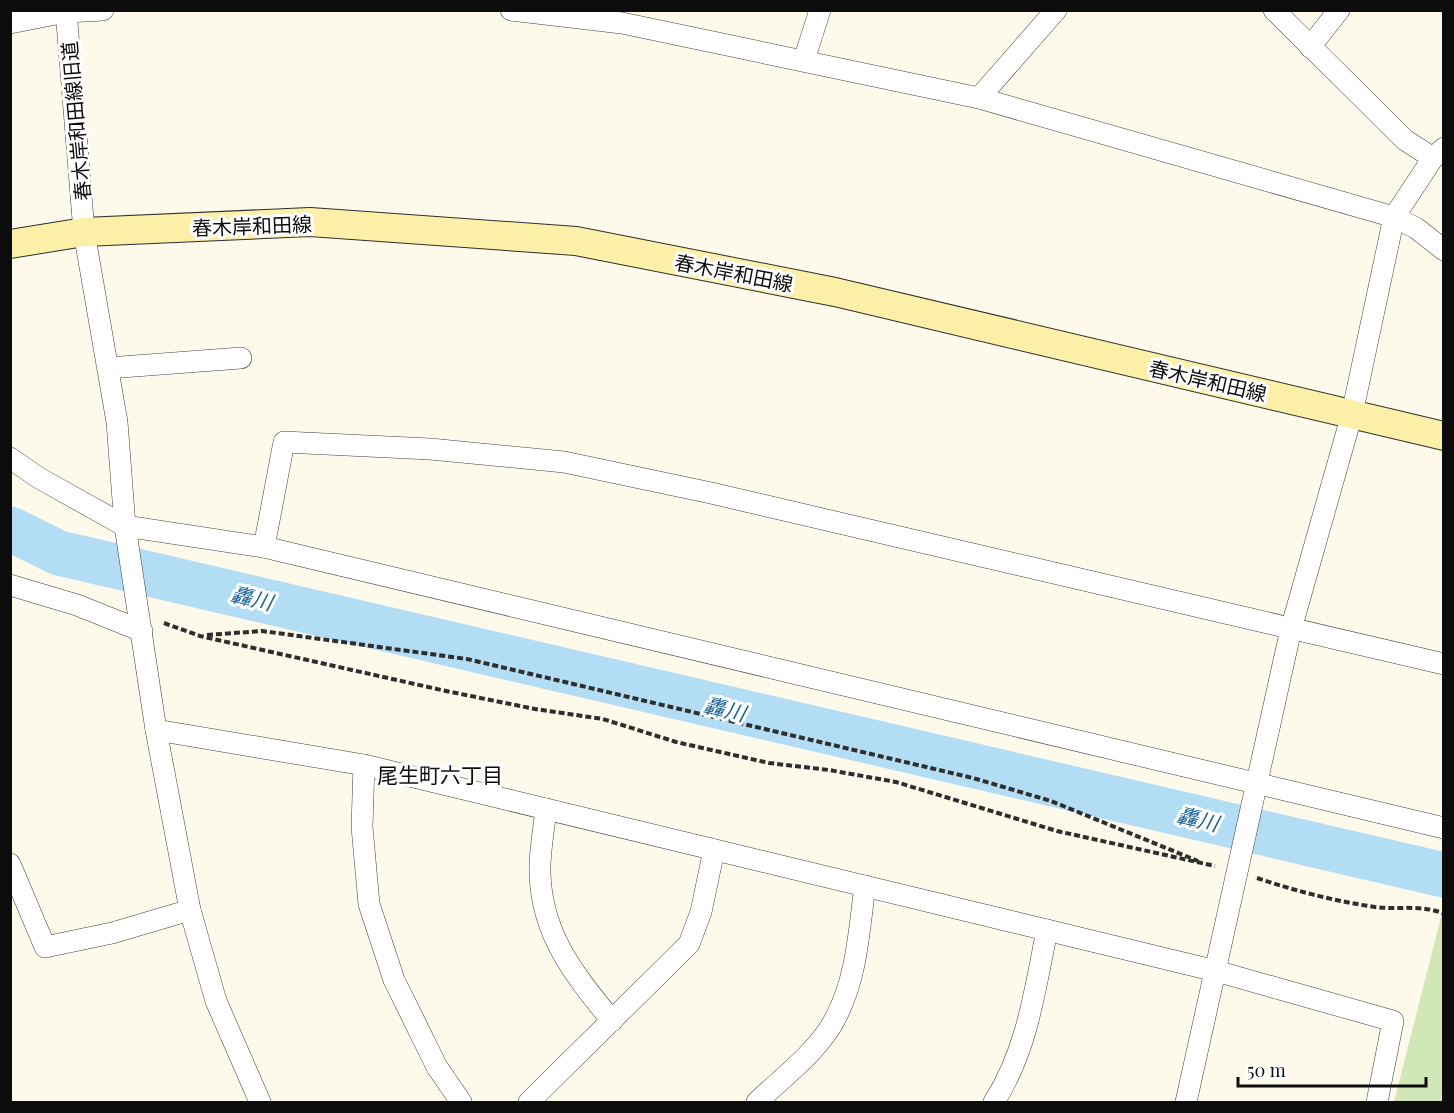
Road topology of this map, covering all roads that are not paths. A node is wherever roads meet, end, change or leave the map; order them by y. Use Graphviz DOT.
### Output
graph roads {
  1 [pos="104,10"];
  2 [pos="511,10"];
  3 [pos="820,10"];
  4 [pos="1056,10"];
  5 [pos="1274,10"];
  6 [pos="1339,10"];
  7 [pos="66,11"];
  8 [pos="623,17"];
  9 [pos="10,23"];
  10 [pos="1310,47"];
  11 [pos="804,60"];
  12 [pos="979,98"];
  13 [pos="1438,153"];
  14 [pos="1395,217"];
  15 [pos="84,232"];
  16 [pos="10,244"];
  17 [pos="1443,250"];
  18 [pos="241,358"];
  19 [pos="108,368"];
  20 [pos="1352,414"];
  21 [pos="1443,436"];
  22 [pos="10,458"];
  23 [pos="126,532"];
  24 [pos="264,547"];
  25 [pos="10,585"];
  26 [pos="140,623"];
  27 [pos="1291,629"];
  28 [pos="1443,664"];
  29 [pos="156,730"];
  30 [pos="364,765"];
  31 [pos="1256,789"];
  32 [pos="546,809"];
  33 [pos="1443,828"];
  34 [pos="714,850"];
  35 [pos="10,864"];
  36 [pos="865,886"];
  37 [pos="190,910"];
  38 [pos="1047,930"];
  39 [pos="1216,971"];
  40 [pos="612,1021"];
  41 [pos="260,1102"];
  42 [pos="461,1102"];
  43 [pos="529,1102"];
  44 [pos="757,1102"];
  45 [pos="994,1102"];
  46 [pos="1186,1102"];
  47 [pos="1377,1102"];
  1 -- 7 [label="street"];
  2 -- 8 [label="street"];
  3 -- 11 [label="street"];
  4 -- 12 [label="street"];
  5 -- 10 [label="street"];
  6 -- 10 [label="street"];
  7 -- 9 [label="street"];
  7 -- 15 [label="street, 春木岸和田線旧道"];
  8 -- 11 [label="street"];
  10 -- 13 [label="street"];
  11 -- 12 [label="street"];
  12 -- 14 [label="street"];
  13 -- 14 [label="street"];
  14 -- 17 [label="street"];
  14 -- 20 [label="street"];
  15 -- 16 [label="main road, 春木岸和田線"];
  15 -- 19 [label="street, 春木岸和田線旧道"];
  15 -- 20 [label="main road, 春木岸和田線"];
  18 -- 19 [label="street"];
  19 -- 23 [label="street, 春木岸和田線旧道"];
  20 -- 21 [label="main road, 春木岸和田線"];
  20 -- 27 [label="street"];
  22 -- 23 [label="street"];
  23 -- 24 [label="street"];
  23 -- 26 [label="street, 春木岸和田線旧道"];
  24 -- 27 [label="street"];
  24 -- 31 [label="street"];
  25 -- 26 [label="street"];
  26 -- 29 [label="street, 春木岸和田線旧道"];
  27 -- 28 [label="street"];
  27 -- 31 [label="street"];
  29 -- 30 [label="street"];
  29 -- 37 [label="street, 春木岸和田線旧道"];
  30 -- 32 [label="street"];
  30 -- 42 [label="street"];
  31 -- 33 [label="street"];
  31 -- 39 [label="street"];
  32 -- 34 [label="street"];
  32 -- 40 [label="street"];
  34 -- 36 [label="street"];
  34 -- 40 [label="street"];
  35 -- 37 [label="street"];
  36 -- 38 [label="street"];
  36 -- 44 [label="street"];
  37 -- 41 [label="street, 春木岸和田線旧道"];
  38 -- 39 [label="street"];
  38 -- 45 [label="street"];
  39 -- 46 [label="street"];
  39 -- 47 [label="street"];
  40 -- 43 [label="street"];
}
